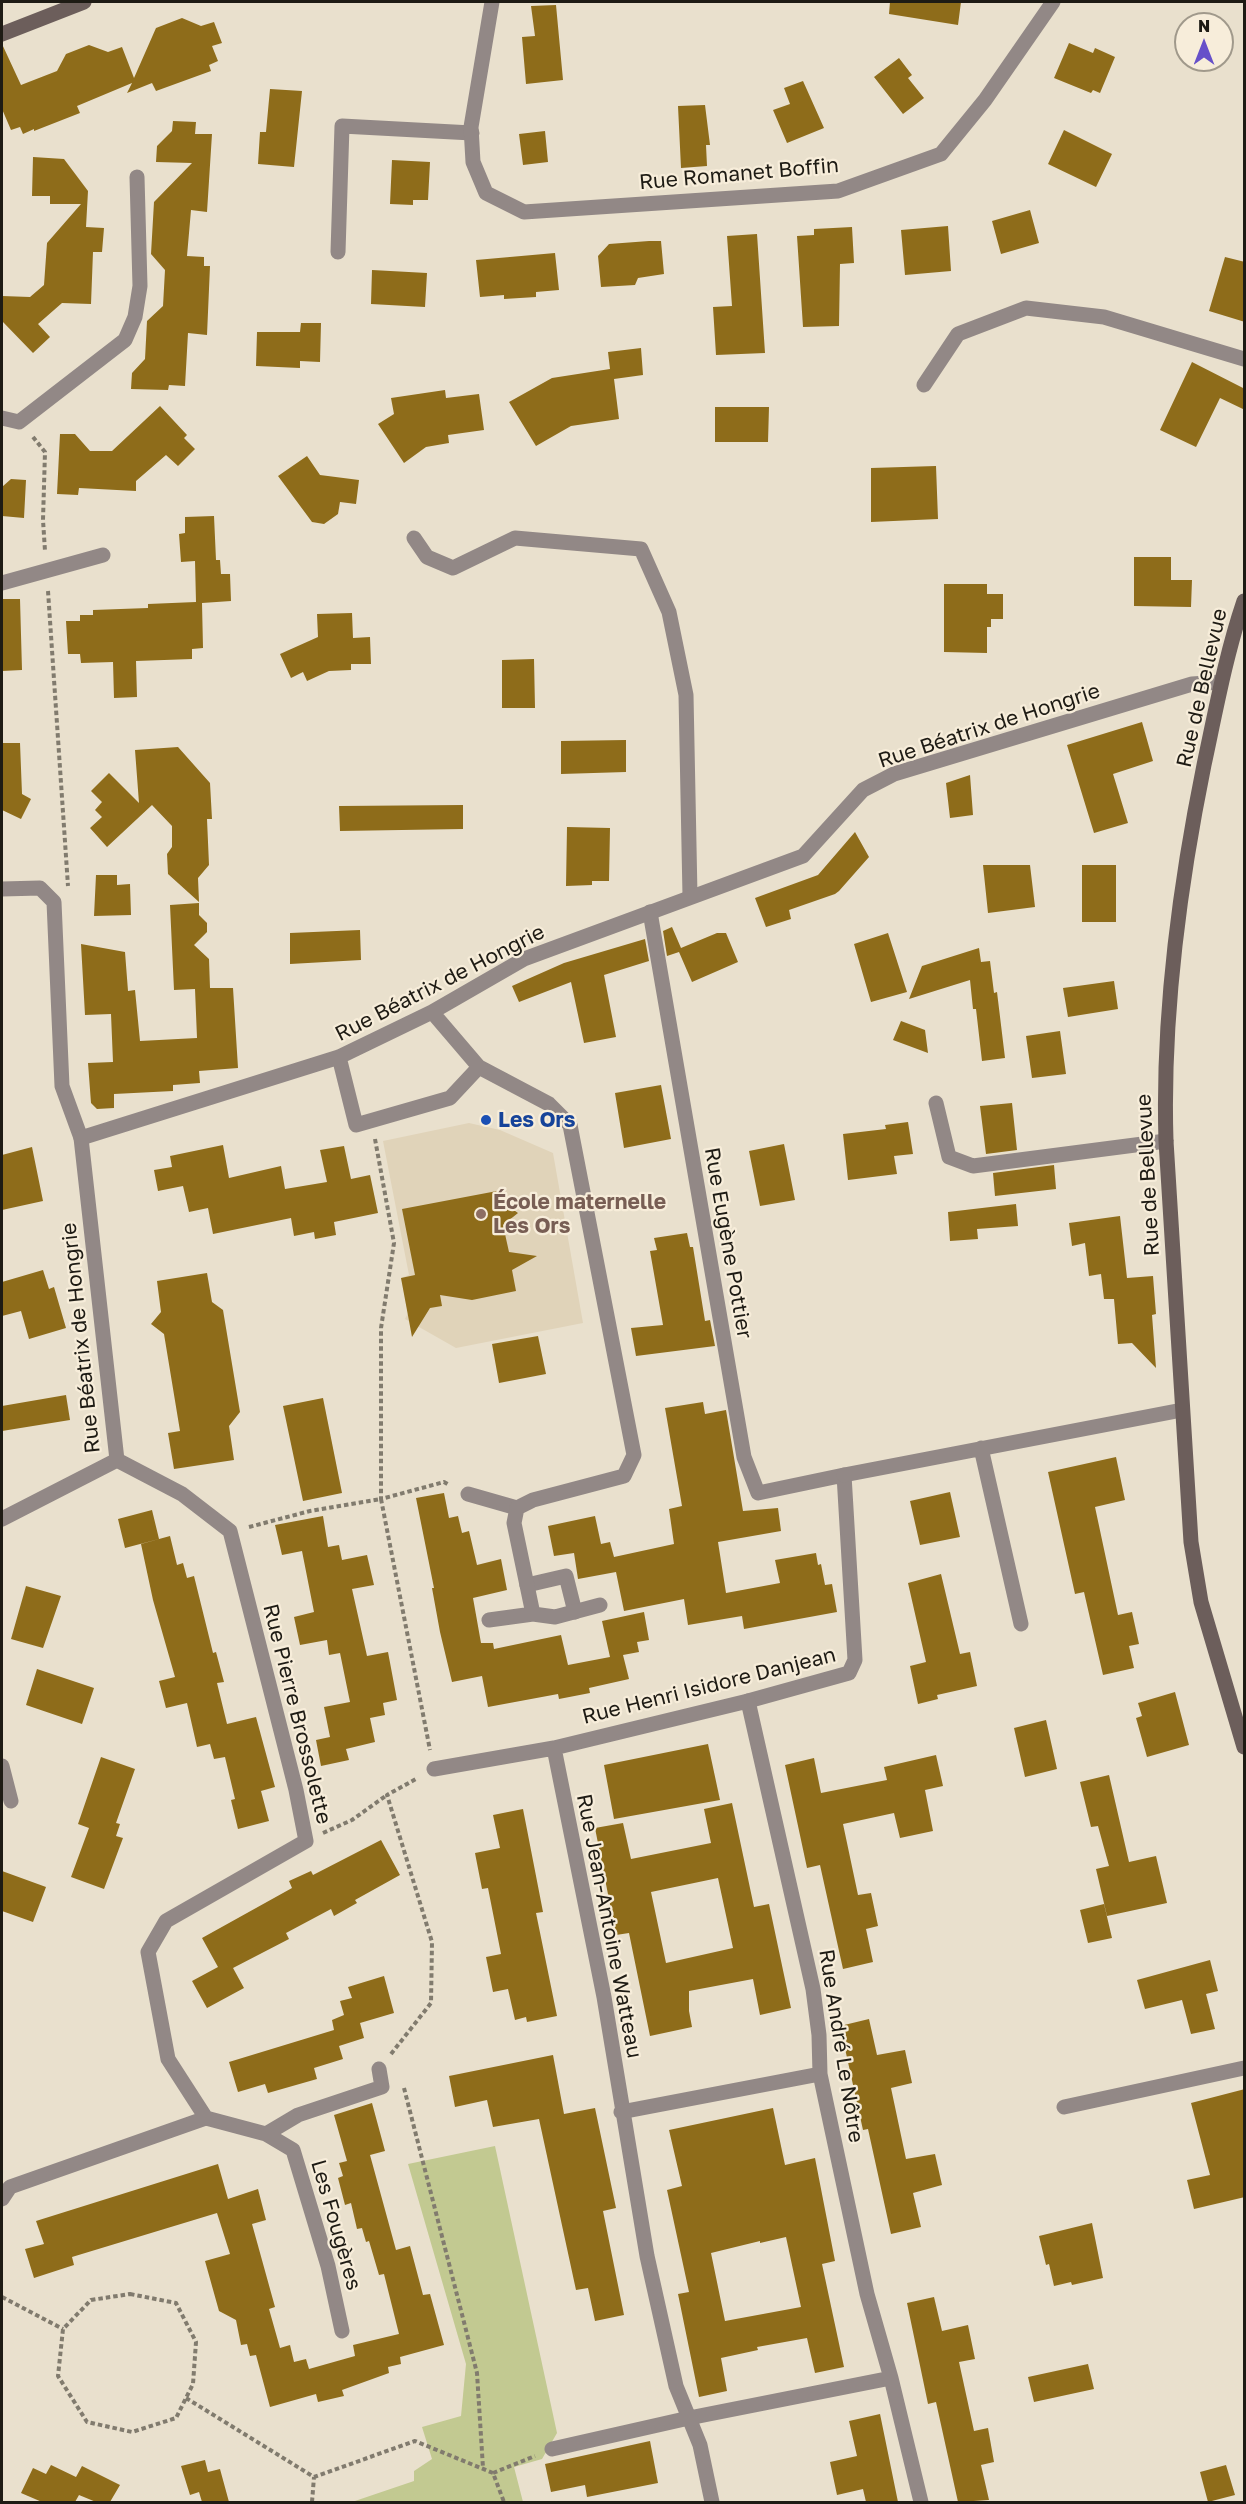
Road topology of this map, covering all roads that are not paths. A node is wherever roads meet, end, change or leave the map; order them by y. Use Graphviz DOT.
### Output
graph roads {
  1 [pos="84,2"];
  2 [pos="492,2"];
  3 [pos="1053,2"];
  4 [pos="2,34"];
  5 [pos="472,133"];
  6 [pos="137,177"];
  7 [pos="338,252"];
  8 [pos="1245,359"];
  9 [pos="924,385"];
  10 [pos="2,418"];
  11 [pos="414,538"];
  12 [pos="103,555"];
  13 [pos="2,583"];
  14 [pos="1245,601"];
  15 [pos="1221,682"];
  16 [pos="2,889"];
  17 [pos="690,896"];
  18 [pos="650,912"];
  19 [pos="432,1012"];
  20 [pos="339,1057"];
  21 [pos="479,1067"];
  22 [pos="936,1103"];
  23 [pos="81,1138"];
  24 [pos="1166,1141"];
  25 [pos="1182,1410"];
  26 [pos="981,1448"];
  27 [pos="117,1460"];
  28 [pos="844,1475"];
  29 [pos="468,1494"];
  30 [pos="517,1508"];
  31 [pos="2,1519"];
  32 [pos="527,1585"];
  33 [pos="600,1605"];
  34 [pos="575,1612"];
  35 [pos="533,1614"];
  36 [pos="489,1620"];
  37 [pos="1021,1624"];
  38 [pos="748,1701"];
  39 [pos="1245,1747"];
  40 [pos="554,1748"];
  41 [pos="2,1766"];
  42 [pos="434,1770"];
  43 [pos="11,1801"];
  44 [pos="1245,2068"];
  45 [pos="379,2069"];
  46 [pos="820,2074"];
  47 [pos="1064,2107"];
  48 [pos="621,2112"];
  49 [pos="206,2118"];
  50 [pos="266,2134"];
  51 [pos="2,2199"];
  52 [pos="342,2331"];
  53 [pos="891,2378"];
  54 [pos="689,2418"];
  55 [pos="552,2449"];
  56 [pos="712,2502"];
  57 [pos="921,2502"];
  1 -- 4 [label="street"];
  2 -- 5 [label="street, Rue Romanet Boffin"];
  3 -- 5 [label="street, Rue Romanet Boffin"];
  5 -- 7 [label="street"];
  6 -- 10 [label="street"];
  8 -- 9 [label="street"];
  11 -- 17 [label="street"];
  12 -- 13 [label="street"];
  14 -- 15 [label="street, Rue de Bellevue"];
  15 -- 17 [label="street, Rue Béatrix de Hongrie"];
  15 -- 24 [label="street, Rue de Bellevue"];
  16 -- 23 [label="street"];
  17 -- 18 [label="street, Rue Béatrix de Hongrie"];
  18 -- 19 [label="street, Rue Béatrix de Hongrie"];
  18 -- 28 [label="street, Rue Eugène Pottier"];
  19 -- 20 [label="street, Rue Béatrix de Hongrie"];
  19 -- 21 [label="street"];
  20 -- 21 [label="street"];
  20 -- 23 [label="street, Rue Béatrix de Hongrie"];
  21 -- 30 [label="street"];
  22 -- 24 [label="street"];
  23 -- 27 [label="street, Rue Béatrix de Hongrie"];
  24 -- 25 [label="street, Rue de Bellevue"];
  25 -- 26 [label="street"];
  25 -- 39 [label="street, Rue de Bellevue"];
  26 -- 28 [label="street"];
  26 -- 37 [label="street"];
  27 -- 31 [label="street, Rue Béatrix de Hongrie"];
  27 -- 49 [label="street, Rue Pierre Brossolette"];
  28 -- 38 [label="street, Rue Henri Isidore Danjean"];
  29 -- 30 [label="street"];
  30 -- 32 [label="street"];
  32 -- 34 [label="street"];
  32 -- 35 [label="street"];
  33 -- 34 [label="street"];
  34 -- 35 [label="street"];
  35 -- 36 [label="street"];
  38 -- 40 [label="street, Rue Henri Isidore Danjean"];
  38 -- 46 [label="street, Rue André Le Nôtre"];
  40 -- 42 [label="street, Rue Henri Isidore Danjean"];
  40 -- 48 [label="street, Rue Jean-Antoine Watteau"];
  41 -- 43 [label="street"];
  44 -- 47 [label="street"];
  45 -- 50 [label="street"];
  46 -- 48 [label="street"];
  46 -- 53 [label="street, Rue André Le Nôtre"];
  48 -- 54 [label="street, Rue Jean-Antoine Watteau"];
  49 -- 50 [label="street, Les Fougères"];
  49 -- 51 [label="street"];
  50 -- 52 [label="street, Les Fougères"];
  53 -- 54 [label="street"];
  53 -- 57 [label="street, Rue André Le Nôtre"];
  54 -- 55 [label="street"];
  54 -- 56 [label="street, Rue Jean-Antoine Watteau"];
}
